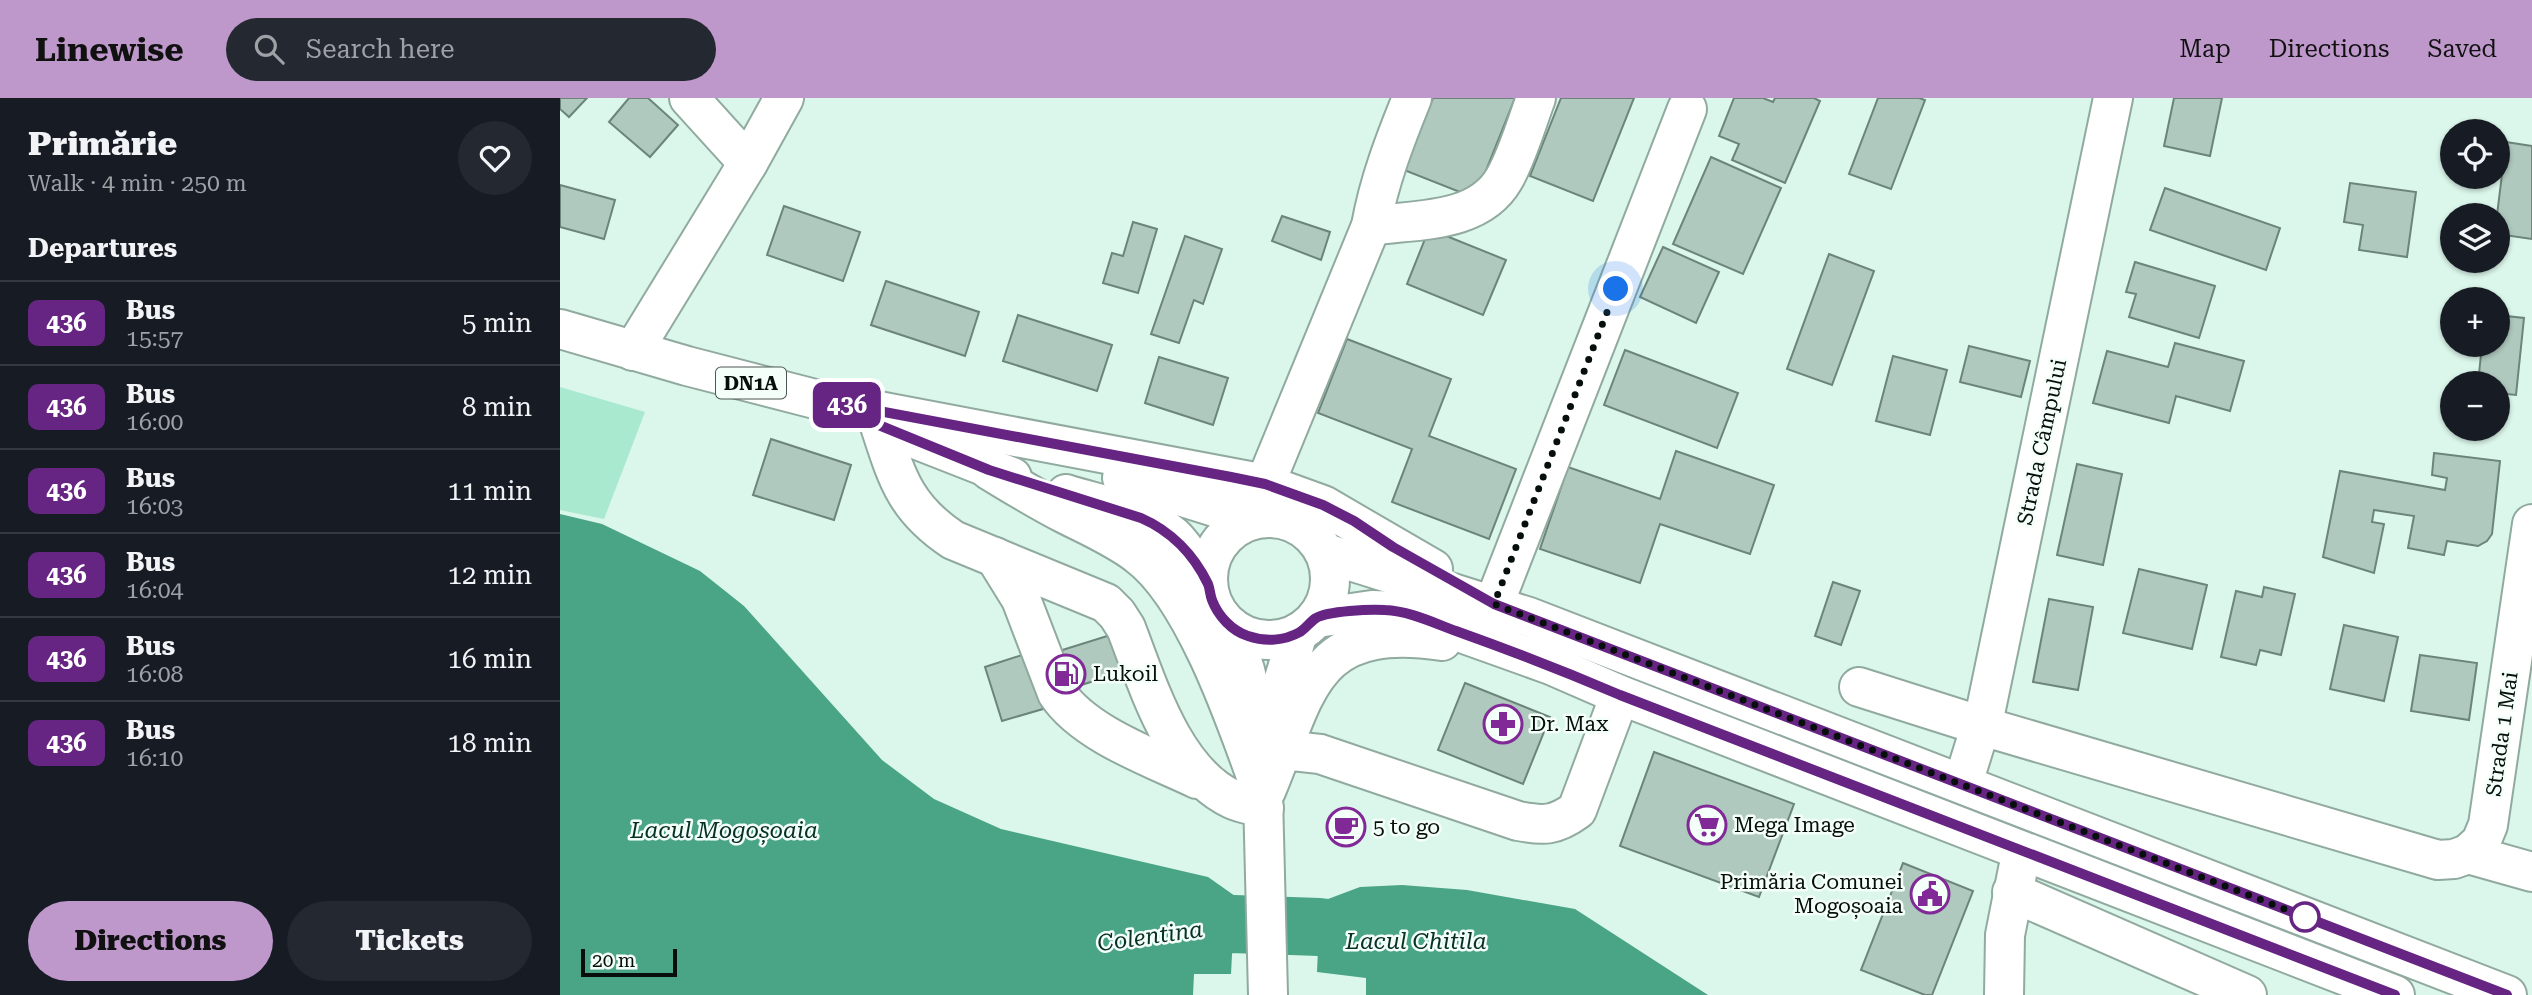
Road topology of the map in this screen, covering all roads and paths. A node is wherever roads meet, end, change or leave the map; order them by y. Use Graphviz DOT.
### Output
graph roads {
  1 [pos="689,98"];
  2 [pos="784,98"];
  3 [pos="1412,98"];
  4 [pos="1536,98"];
  5 [pos="2113,98"];
  6 [pos="1687,108"];
  7 [pos="748,163"];
  8 [pos="1371,226"];
  9 [pos="560,329"];
  10 [pos="633,351"];
  11 [pos="815,399"];
  12 [pos="937,422"];
  13 [pos="880,426"];
  14 [pos="989,470"];
  15 [pos="1265,484"];
  16 [pos="1253,519"];
  17 [pos="2532,524"];
  18 [pos="1325,553"];
  19 [pos="995,557"];
  20 [pos="1208,585"];
  21 [pos="1494,604"];
  22 [pos="1308,625"];
  23 [pos="1230,626"];
  24 [pos="1516,652"];
  25 [pos="1859,687"];
  26 [pos="1620,695"];
  27 [pos="1982,726"];
  28 [pos="1283,750"];
  29 [pos="1963,783"];
  30 [pos="1215,788"];
  31 [pos="1264,802"];
  32 [pos="2022,851"];
  33 [pos="2468,854"];
  34 [pos="2532,872"];
  35 [pos="2012,892"];
  36 [pos="1268,995"];
  37 [pos="2004,995"];
  38 [pos="2247,995"];
  39 [pos="2395,995"];
  40 [pos="2507,995"];
  1 -- 7 [label="main road"];
  2 -- 7 [label="main road"];
  3 -- 8 [label="main road"];
  4 -- 8 [label="main road"];
  5 -- 27 [label="main road, Strada Câmpului"];
  6 -- 21 [label="main road"];
  7 -- 10 [label="main road"];
  8 -- 15 [label="main road"];
  9 -- 10 [label="main road, DN1A"];
  10 -- 11 [label="main road, DN1A"];
  11 -- 12 [label="main road, DN1A"];
  11 -- 13 [label="main road, DN1A"];
  12 -- 15 [label="main road, DN1A"];
  12 -- 16 [label="main road, DN1A"];
  13 -- 14 [label="main road, DN1A"];
  13 -- 19 [label="main road"];
  14 -- 20 [label="main road, DN1A"];
  14 -- 31 [label="main road"];
  15 -- 21 [label="main road, DN1A"];
  16 -- 18 [label="main road, DN1A"];
  16 -- 20 [label="main road"];
  17 -- 33 [label="main road, Strada 1 Mai"];
  18 -- 21 [label="main road, DN1A"];
  18 -- 22 [label="main road"];
  19 -- 30 [label="main road"];
  19 -- 30 [label="main road"];
  20 -- 23 [label="main road, DN1A"];
  21 -- 29 [label="main road, DN1A"];
  22 -- 23 [label="main road"];
  22 -- 24 [label="main road"];
  22 -- 31 [label="main road"];
  23 -- 31 [label="main road"];
  24 -- 26 [label="main road"];
  24 -- 28 [label="main road"];
  25 -- 27 [label="main road"];
  26 -- 28 [label="main road"];
  26 -- 32 [label="main road"];
  27 -- 29 [label="main road, Strada Câmpului"];
  27 -- 33 [label="main road"];
  28 -- 31 [label="main road"];
  29 -- 40 [label="main road, DN1A"];
  30 -- 31 [label="main road"];
  31 -- 36 [label="main road"];
  32 -- 35 [label="main road"];
  32 -- 39 [label="main road"];
  33 -- 34 [label="main road"];
  35 -- 37 [label="main road"];
  35 -- 38 [label="main road"];
}
